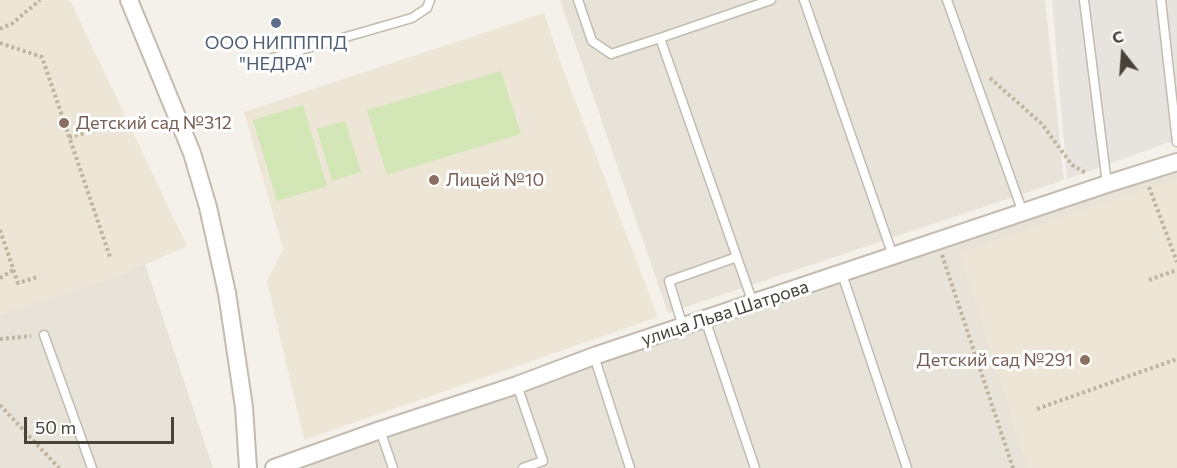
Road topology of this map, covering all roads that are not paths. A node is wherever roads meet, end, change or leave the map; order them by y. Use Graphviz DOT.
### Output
graph roads {
  1 [pos="129,0"];
  2 [pos="430,0"];
  3 [pos="578,0"];
  4 [pos="771,0"];
  5 [pos="804,0"];
  6 [pos="947,0"];
  7 [pos="1084,0"];
  8 [pos="1161,0"];
  9 [pos="660,38"];
  10 [pos="259,62"];
  11 [pos="1177,142"];
  12 [pos="1177,162"];
  13 [pos="1107,184"];
  14 [pos="1023,213"];
  15 [pos="893,256"];
  16 [pos="737,257"];
  17 [pos="842,274"];
  18 [pos="753,303"];
  19 [pos="705,319"];
  20 [pos="683,327"];
  21 [pos="44,335"];
  22 [pos="594,356"];
  23 [pos="517,385"];
  24 [pos="380,430"];
  25 [pos="92,468"];
  26 [pos="248,468"];
  27 [pos="274,468"];
  28 [pos="393,468"];
  29 [pos="523,468"];
  30 [pos="630,468"];
  31 [pos="755,468"];
  32 [pos="907,468"];
  1 -- 26 [label="street"];
  2 -- 10 [label="lane"];
  3 -- 9 [label="lane"];
  4 -- 9 [label="lane"];
  5 -- 15 [label="lane"];
  6 -- 14 [label="lane"];
  7 -- 13 [label="lane"];
  8 -- 11 [label="lane"];
  9 -- 16 [label="lane"];
  12 -- 13 [label="street, улица Льва Шатрова"];
  13 -- 14 [label="street, улица Льва Шатрова"];
  14 -- 15 [label="street, улица Льва Шатрова"];
  15 -- 17 [label="street, улица Льва Шатрова"];
  16 -- 18 [label="lane"];
  16 -- 20 [label="lane"];
  17 -- 18 [label="street, улица Льва Шатрова"];
  17 -- 32 [label="lane"];
  18 -- 19 [label="street, улица Льва Шатрова"];
  19 -- 20 [label="street, улица Льва Шатрова"];
  19 -- 31 [label="lane"];
  20 -- 22 [label="street, улица Льва Шатрова"];
  21 -- 25 [label="lane"];
  22 -- 23 [label="street, улица Льва Шатрова"];
  22 -- 30 [label="lane"];
  23 -- 24 [label="street, улица Льва Шатрова"];
  23 -- 29 [label="lane"];
  24 -- 27 [label="street, улица Льва Шатрова"];
  24 -- 28 [label="lane"];
}
